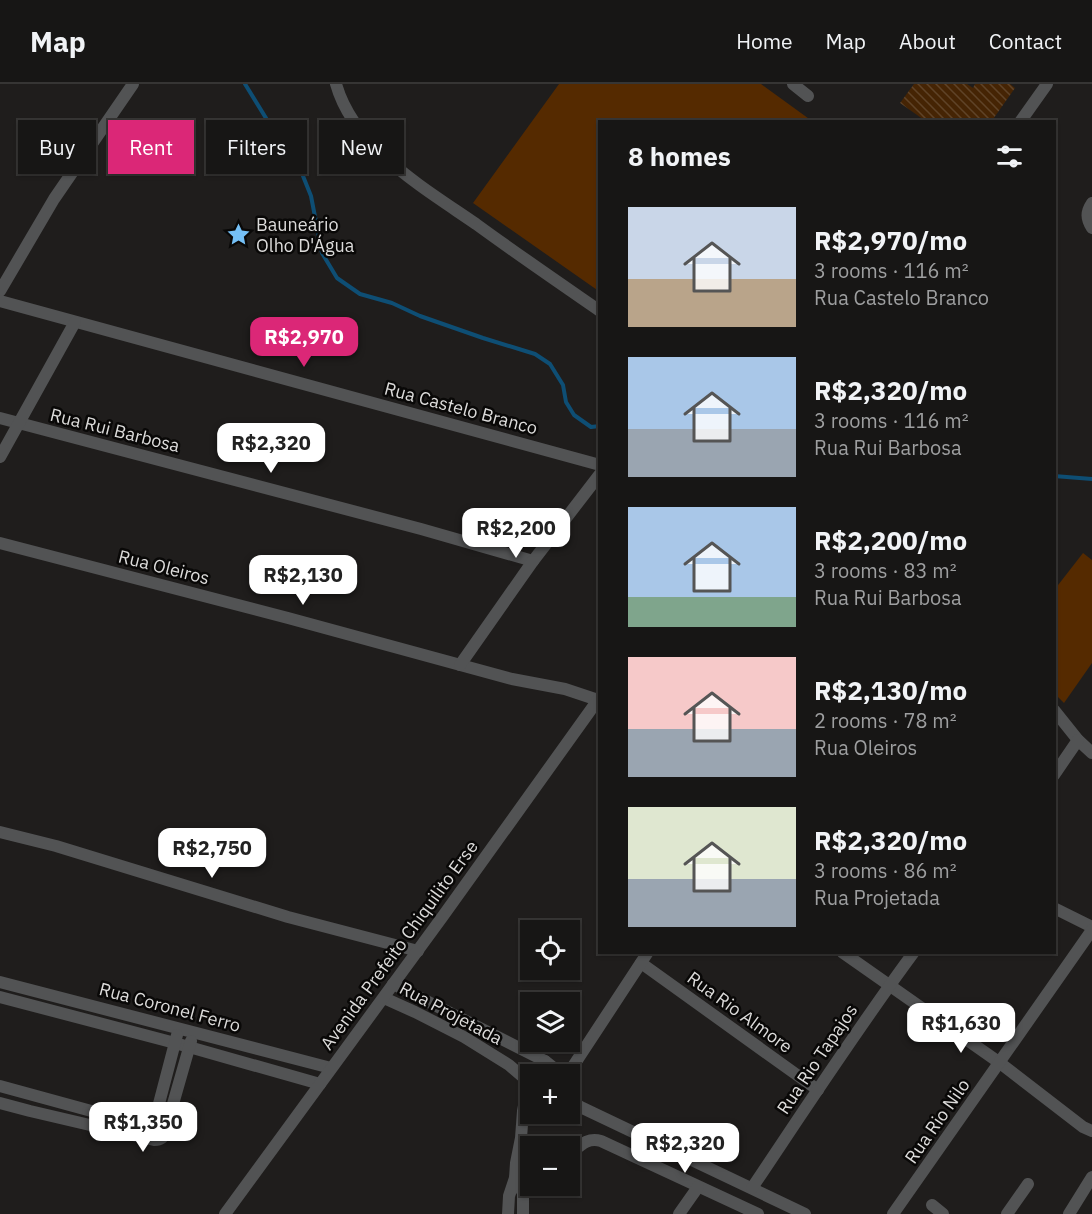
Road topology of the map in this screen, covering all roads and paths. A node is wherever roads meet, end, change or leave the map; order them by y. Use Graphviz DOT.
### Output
graph roads {
  1 [pos="133,84"];
  2 [pos="336,84"];
  3 [pos="793,84"];
  4 [pos="1047,84"];
  5 [pos="808,96"];
  6 [pos="1021,120"];
  7 [pos="1092,203"];
  8 [pos="1092,228"];
  9 [pos="0,291"];
  10 [pos="0,301"];
  11 [pos="598,310"];
  12 [pos="75,322"];
  13 [pos="0,418"];
  14 [pos="18,423"];
  15 [pos="0,457"];
  16 [pos="598,464"];
  17 [pos="598,477"];
  18 [pos="0,543"];
  19 [pos="534,561"];
  20 [pos="460,665"];
  21 [pos="598,698"];
  22 [pos="595,712"];
  23 [pos="1056,712"];
  24 [pos="1078,740"];
  25 [pos="1092,753"];
  26 [pos="1056,772"];
  27 [pos="0,832"];
  28 [pos="1056,909"];
  29 [pos="1092,929"];
  30 [pos="418,951"];
  31 [pos="845,954"];
  32 [pos="913,954"];
  33 [pos="644,958"];
  34 [pos="0,982"];
  35 [pos="393,984"];
  36 [pos="889,986"];
  37 [pos="0,997"];
  38 [pos="384,998"];
  39 [pos="86,1004"];
  40 [pos="83,1019"];
  41 [pos="179,1028"];
  42 [pos="193,1032"];
  43 [pos="175,1043"];
  44 [pos="189,1047"];
  45 [pos="545,1061"];
  46 [pos="1000,1063"];
  47 [pos="543,1064"];
  48 [pos="549,1064"];
  49 [pos="575,1064"];
  50 [pos="331,1068"];
  51 [pos="520,1075"];
  52 [pos="321,1084"];
  53 [pos="0,1086"];
  54 [pos="818,1090"];
  55 [pos="0,1102"];
  56 [pos="580,1107"];
  57 [pos="153,1122"];
  58 [pos="522,1124"];
  59 [pos="1092,1131"];
  60 [pos="165,1132"];
  61 [pos="580,1146"];
  62 [pos="1092,1177"];
  63 [pos="515,1178"];
  64 [pos="520,1183"];
  65 [pos="1028,1184"];
  66 [pos="698,1187"];
  67 [pos="752,1188"];
  68 [pos="523,1196"];
  69 [pos="526,1196"];
  70 [pos="932,1205"];
  71 [pos="225,1214"];
  72 [pos="511,1214"];
  73 [pos="523,1214"];
  74 [pos="679,1214"];
  75 [pos="758,1214"];
  76 [pos="805,1214"];
  77 [pos="893,1214"];
  78 [pos="943,1214"];
  79 [pos="1007,1214"];
  80 [pos="1069,1214"];
  1 -- 9 [label="street"];
  2 -- 11 [label="street"];
  3 -- 5 [label="street"];
  4 -- 6 [label="street"];
  7 -- 8 [label="street"];
  10 -- 12 [label="street, Rua Castelo Branco"];
  12 -- 14 [label="street"];
  12 -- 16 [label="street, Rua Castelo Branco"];
  13 -- 14 [label="street, Rua Rui Barbosa"];
  14 -- 15 [label="street"];
  14 -- 19 [label="street, Rua Rui Barbosa"];
  17 -- 19 [label="street"];
  18 -- 20 [label="street, Rua Oleiros"];
  19 -- 20 [label="street"];
  20 -- 21 [label="street, Rua Oleiros"];
  22 -- 30 [label="street, Avenida Prefeito Chiquilito Erse"];
  23 -- 24 [label="street"];
  24 -- 25 [label="street"];
  24 -- 26 [label="street"];
  27 -- 30 [label="street"];
  28 -- 29 [label="street"];
  29 -- 46 [label="street, Rua Rio Nilo"];
  30 -- 35 [label="street, Avenida Prefeito Chiquilito Erse"];
  31 -- 36 [label="street"];
  32 -- 36 [label="street, Rua Rio Tapajos"];
  33 -- 49 [label="street"];
  33 -- 54 [label="street, Rua Rio Almore"];
  34 -- 39 [label="street, Rua Coronel Ferro"];
  35 -- 38 [label="street, Avenida Prefeito Chiquilito Erse"];
  35 -- 45 [label="street, Rua Projetada"];
  36 -- 46 [label="street"];
  36 -- 54 [label="street, Rua Rio Tapajos"];
  37 -- 40 [label="street, Rua Coronel Ferro"];
  38 -- 50 [label="street, Avenida Prefeito Chiquilito Erse"];
  38 -- 51 [label="street, Rua Projetada"];
  39 -- 40 [label="street"];
  39 -- 41 [label="street, Rua Coronel Ferro"];
  40 -- 43 [label="street, Rua Coronel Ferro"];
  41 -- 42 [label="street, Rua Coronel Ferro"];
  41 -- 43 [label="street"];
  42 -- 44 [label="street"];
  42 -- 50 [label="street, Rua Coronel Ferro"];
  43 -- 44 [label="street, Rua Coronel Ferro"];
  43 -- 57 [label="street"];
  44 -- 52 [label="street, Rua Coronel Ferro"];
  44 -- 60 [label="street"];
  45 -- 47 [label="street"];
  45 -- 48 [label="street, Rua Projetada"];
  46 -- 59 [label="street"];
  46 -- 77 [label="street, Rua Rio Nilo"];
  50 -- 52 [label="street, Avenida Prefeito Chiquilito Erse"];
  52 -- 71 [label="street, Avenida Prefeito Chiquilito Erse"];
  53 -- 57 [label="street"];
  54 -- 67 [label="street, Rua Rio Tapajos"];
  55 -- 60 [label="street"];
  56 -- 67 [label="street"];
  57 -- 60 [label="street"];
  58 -- 63 [label="street"];
  61 -- 66 [label="street"];
  62 -- 80 [label="street"];
  63 -- 64 [label="street"];
  63 -- 72 [label="street"];
  65 -- 79 [label="street"];
  66 -- 74 [label="street"];
  66 -- 75 [label="street"];
  67 -- 76 [label="street"];
  68 -- 72 [label="street"];
  69 -- 73 [label="street"];
  70 -- 78 [label="street"];
}
